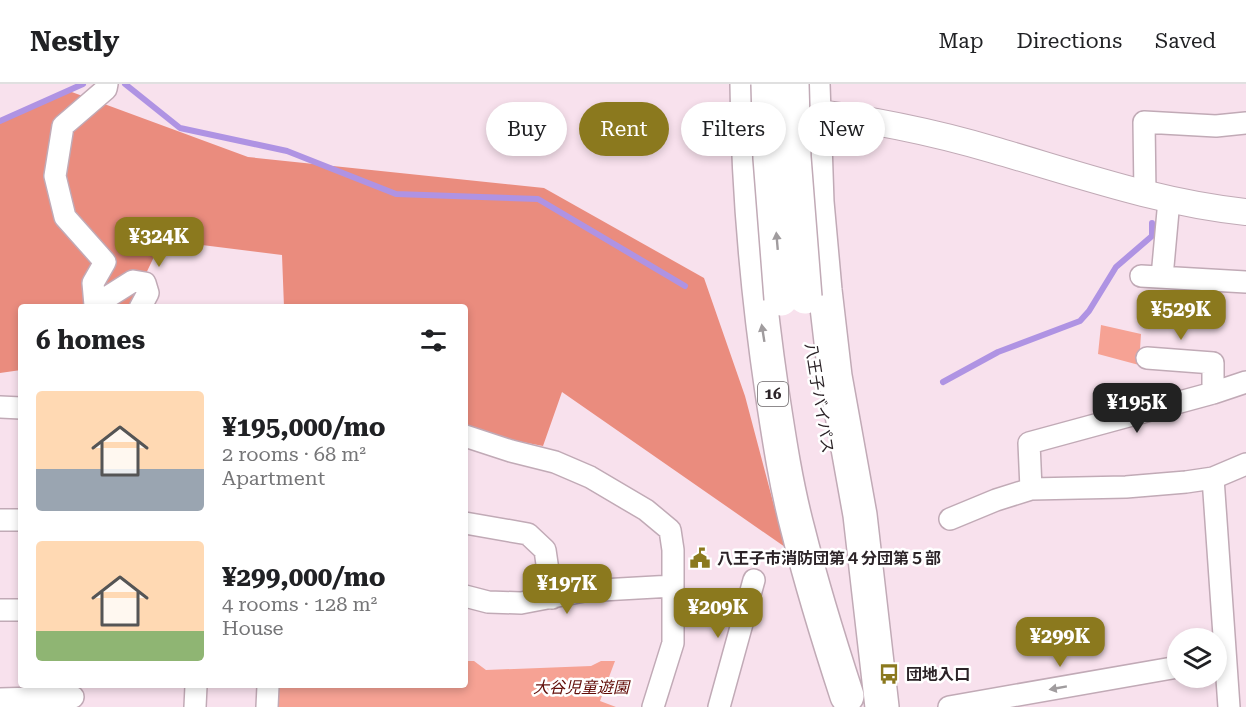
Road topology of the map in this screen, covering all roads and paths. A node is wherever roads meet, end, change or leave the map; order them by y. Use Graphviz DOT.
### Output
graph roads {
  1 [pos="792,84"];
  2 [pos="106,86"];
  3 [pos="754,91"];
  4 [pos="813,98"];
  5 [pos="1246,123"];
  6 [pos="1157,197"];
  7 [pos="1246,212"];
  8 [pos="1141,276"];
  9 [pos="1162,277"];
  10 [pos="1246,282"];
  11 [pos="793,298"];
  12 [pos="95,304"];
  13 [pos="97,304"];
  14 [pos="143,304"];
  15 [pos="1147,358"];
  16 [pos="1246,382"];
  17 [pos="1213,393"];
  18 [pos="0,407"];
  19 [pos="18,408"];
  20 [pos="468,437"];
  21 [pos="1246,464"];
  22 [pos="1213,477"];
  23 [pos="1031,489"];
  24 [pos="18,519"];
  25 [pos="950,519"];
  26 [pos="0,520"];
  27 [pos="468,524"];
  28 [pos="754,580"];
  29 [pos="673,586"];
  30 [pos="468,597"];
  31 [pos="552,598"];
  32 [pos="0,610"];
  33 [pos="18,610"];
  34 [pos="1230,658"];
  35 [pos="1167,669"];
  36 [pos="196,688"];
  37 [pos="268,688"];
  38 [pos="73,696"];
  39 [pos="0,699"];
  40 [pos="848,701"];
  41 [pos="959,706"];
  42 [pos="195,707"];
  43 [pos="267,707"];
  44 [pos="653,707"];
  45 [pos="719,707"];
  46 [pos="881,707"];
  47 [pos="1228,707"];
  1 -- 11 [label="highway, 八王子バイパス / 16, bridge"];
  2 -- 12 [label="street"];
  3 -- 4 [label="street"];
  11 -- 3 [label="highway, 八王子バイパス / 16, one-way, bridge"];
  40 -- 3 [label="highway, 16, one-way"];
  4 -- 6 [label="street"];
  4 -- 46 [label="highway"];
  5 -- 6 [label="street"];
  6 -- 7 [label="street"];
  6 -- 9 [label="street"];
  8 -- 9 [label="street"];
  9 -- 10 [label="street"];
  11 -- 40 [label="highway, 八王子バイパス / 16"];
  11 -- 46 [label="highway, 八王子バイパス / 16"];
  13 -- 14 [label="street"];
  15 -- 17 [label="street"];
  16 -- 17 [label="street"];
  17 -- 23 [label="street"];
  18 -- 19 [label="street"];
  20 -- 29 [label="street"];
  21 -- 22 [label="street"];
  22 -- 23 [label="street"];
  22 -- 34 [label="street"];
  23 -- 25 [label="street"];
  24 -- 26 [label="street"];
  27 -- 31 [label="street"];
  28 -- 45 [label="street"];
  29 -- 31 [label="street"];
  29 -- 44 [label="street"];
  30 -- 31 [label="street"];
  32 -- 33 [label="street"];
  34 -- 47 [label="street"];
  35 -- 41 [label="street, one-way"];
  36 -- 42 [label="street"];
  37 -- 43 [label="street"];
  38 -- 39 [label="street"];
}
